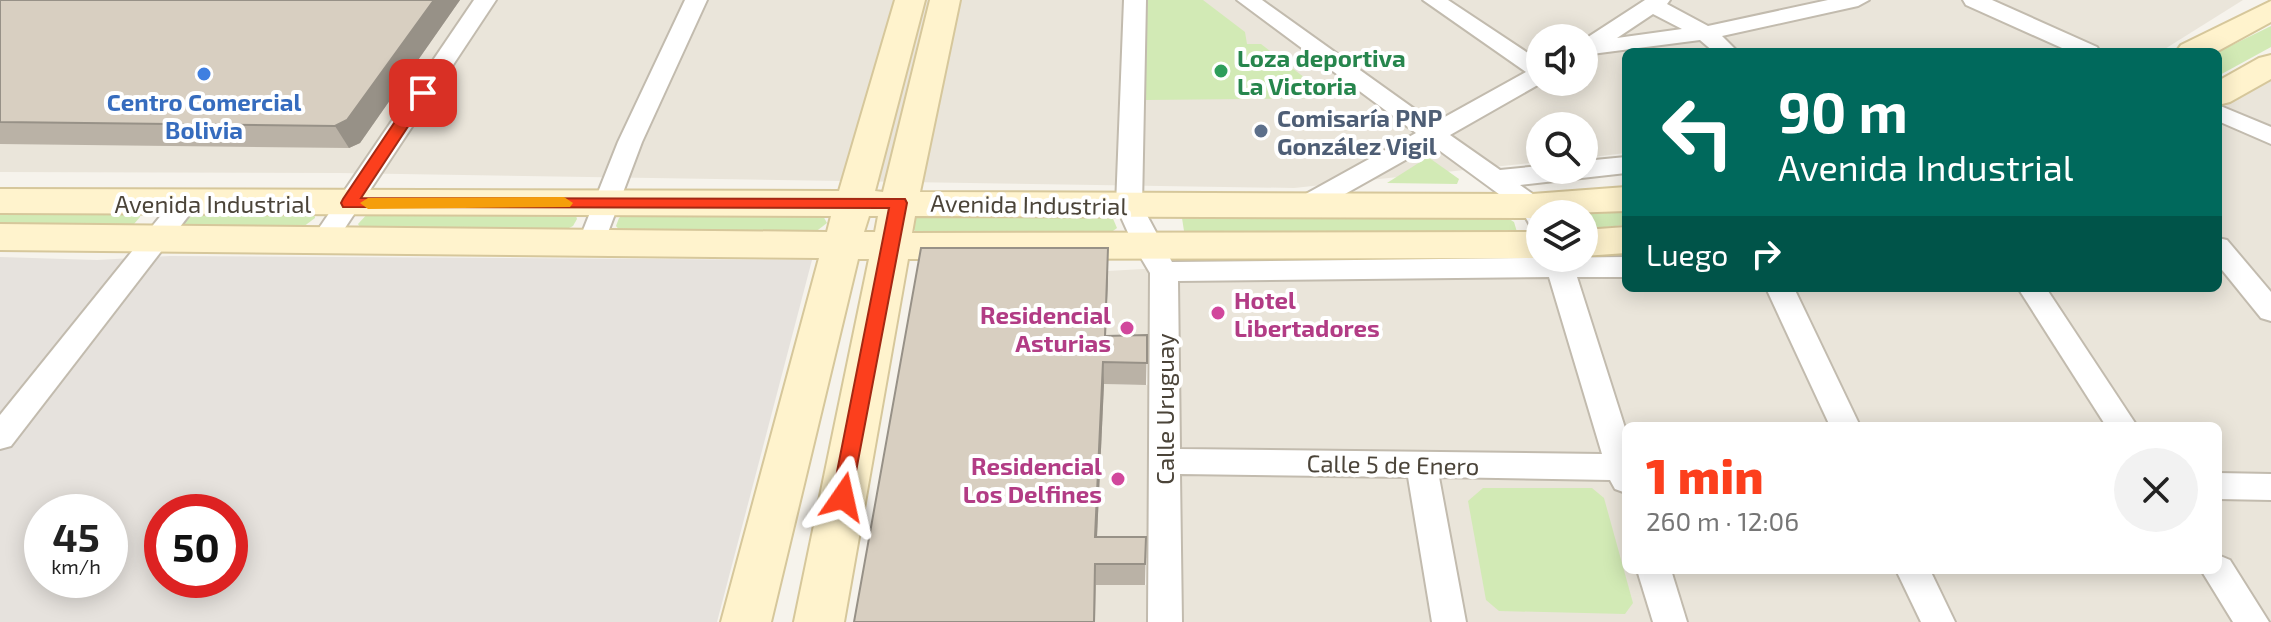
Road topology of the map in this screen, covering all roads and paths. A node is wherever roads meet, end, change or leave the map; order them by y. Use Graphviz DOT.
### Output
graph roads {
  1 [pos="485,0"];
  2 [pos="696,0"];
  3 [pos="910,0"];
  4 [pos="945,0"];
  5 [pos="1135,0"];
  6 [pos="1248,0"];
  7 [pos="1434,0"];
  8 [pos="1858,0"];
  9 [pos="1974,0"];
  10 [pos="1656,2"];
  11 [pos="2271,10"];
  12 [pos="1705,33"];
  13 [pos="1598,40"];
  14 [pos="1598,47"];
  15 [pos="1722,48"];
  16 [pos="2080,48"];
  17 [pos="2200,48"];
  18 [pos="1526,63"];
  19 [pos="2271,65"];
  20 [pos="1526,81"];
  21 [pos="2222,112"];
  22 [pos="2222,113"];
  23 [pos="1435,135"];
  24 [pos="2271,136"];
  25 [pos="1622,165"];
  26 [pos="1598,168"];
  27 [pos="1526,176"];
  28 [pos="1495,179"];
  29 [pos="1622,200"];
  30 [pos="0,201"];
  31 [pos="854,202"];
  32 [pos="349,203"];
  33 [pos="609,203"];
  34 [pos="899,203"];
  35 [pos="1598,203"];
  36 [pos="184,204"];
  37 [pos="1526,205"];
  38 [pos="1129,206"];
  39 [pos="1304,206"];
  40 [pos="1526,213"];
  41 [pos="0,237"];
  42 [pos="154,238"];
  43 [pos="324,240"];
  44 [pos="1622,241"];
  45 [pos="591,243"];
  46 [pos="842,245"];
  47 [pos="891,246"];
  48 [pos="1598,246"];
  49 [pos="2222,252"];
  50 [pos="1526,254"];
  51 [pos="1155,259"];
  52 [pos="1598,261"];
  53 [pos="1622,266"];
  54 [pos="1565,272"];
  55 [pos="1782,292"];
  56 [pos="2035,292"];
  57 [pos="2271,311"];
  58 [pos="1843,422"];
  59 [pos="2119,422"];
  60 [pos="0,437"];
  61 [pos="1165,461"];
  62 [pos="1421,464"];
  63 [pos="1622,467"];
  64 [pos="1622,474"];
  65 [pos="2222,486"];
  66 [pos="2271,487"];
  67 [pos="1655,574"];
  68 [pos="1915,574"];
  69 [pos="2221,574"];
  70 [pos="746,622"];
  71 [pos="819,622"];
  72 [pos="1165,622"];
  73 [pos="1449,622"];
  74 [pos="1670,622"];
  75 [pos="1938,622"];
  76 [pos="2252,622"];
  1 -- 32 [label="street"];
  2 -- 33 [label="street"];
  3 -- 31 [label="main road"];
  4 -- 34 [label="main road"];
  5 -- 38 [label="street"];
  6 -- 23 [label="street"];
  7 -- 18 [label="street"];
  8 -- 12 [label="street"];
  9 -- 16 [label="street"];
  10 -- 12 [label="street"];
  10 -- 13 [label="street"];
  11 -- 17 [label="main road"];
  12 -- 14 [label="street"];
  12 -- 15 [label="street"];
  19 -- 21 [label="main road"];
  20 -- 23 [label="street"];
  22 -- 24 [label="street"];
  23 -- 28 [label="street"];
  23 -- 39 [label="street"];
  25 -- 26 [label="street"];
  27 -- 28 [label="street"];
  28 -- 37 [label="street"];
  29 -- 35 [label="main road, Avenida Industrial"];
  30 -- 36 [label="main road, Avenida Industrial"];
  31 -- 33 [label="main road, Avenida Industrial"];
  31 -- 34 [label="main road, Avenida Industrial"];
  31 -- 46 [label="main road"];
  32 -- 33 [label="main road, Avenida Industrial"];
  32 -- 36 [label="main road, Avenida Industrial"];
  32 -- 43 [label="street"];
  33 -- 45 [label="street"];
  34 -- 38 [label="main road, Avenida Industrial"];
  34 -- 47 [label="main road"];
  36 -- 42 [label="street"];
  38 -- 39 [label="main road, Avenida Industrial"];
  38 -- 51 [label="street, Calle Uruguay"];
  39 -- 40 [label="main road, Avenida Industrial"];
  41 -- 42 [label="main road, Avenida Industrial"];
  42 -- 43 [label="main road, Avenida Industrial"];
  42 -- 60 [label="street"];
  43 -- 45 [label="main road, Avenida Industrial"];
  44 -- 48 [label="main road, Avenida Industrial"];
  45 -- 46 [label="main road, Avenida Industrial"];
  46 -- 47 [label="main road, Avenida Industrial"];
  46 -- 70 [label="main road"];
  47 -- 51 [label="main road, Avenida Industrial"];
  47 -- 71 [label="main road"];
  49 -- 57 [label="street"];
  50 -- 51 [label="main road, Avenida Industrial"];
  51 -- 61 [label="street, Calle Uruguay"];
  52 -- 53 [label="street"];
  54 -- 63 [label="street"];
  55 -- 58 [label="street"];
  56 -- 59 [label="street"];
  61 -- 62 [label="street, Calle 5 de Enero"];
  61 -- 72 [label="street, Calle Uruguay"];
  62 -- 64 [label="street, Calle 5 de Enero"];
  62 -- 73 [label="street"];
  65 -- 66 [label="street"];
  67 -- 74 [label="street"];
  68 -- 75 [label="street"];
  69 -- 76 [label="street"];
}
